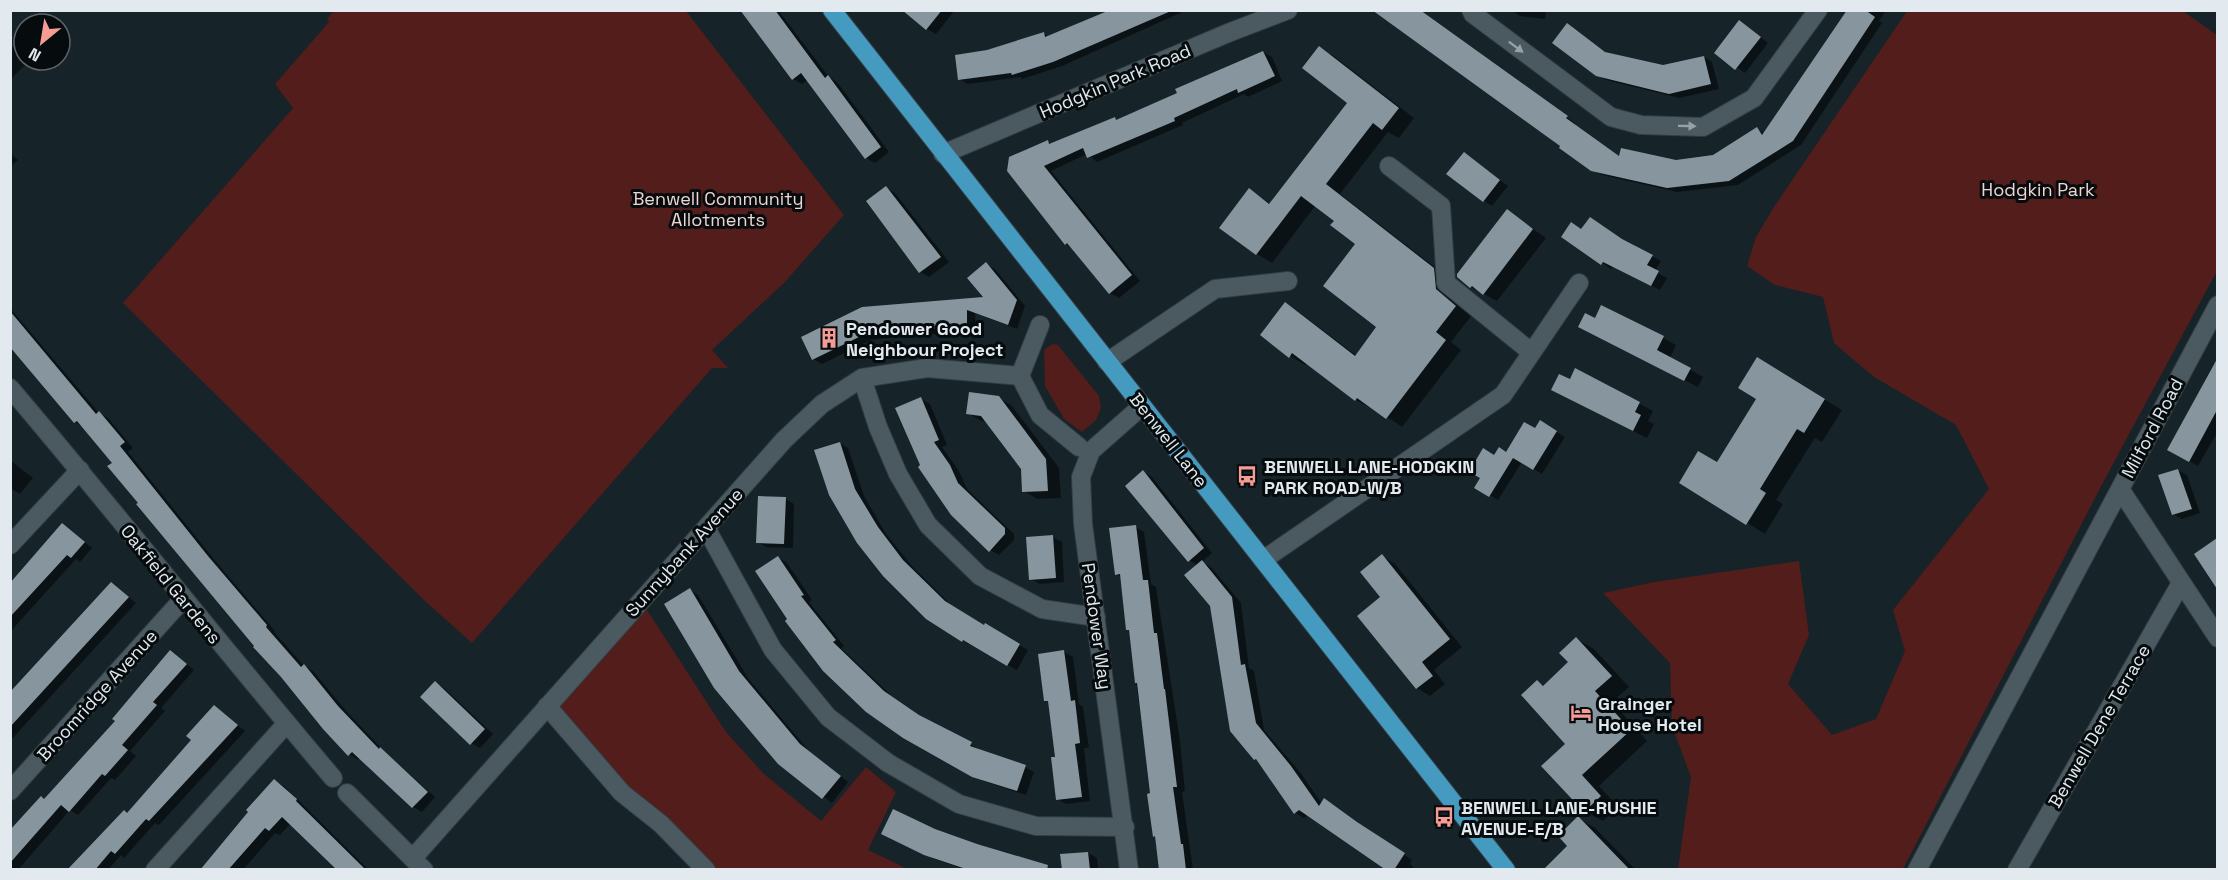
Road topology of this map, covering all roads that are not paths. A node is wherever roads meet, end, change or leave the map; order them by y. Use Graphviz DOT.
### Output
graph roads {
  1 [pos="832,10"];
  2 [pos="1288,10"];
  3 [pos="1471,10"];
  4 [pos="1818,10"];
  5 [pos="943,154"];
  6 [pos="1389,166"];
  7 [pos="1288,281"];
  8 [pos="1579,283"];
  9 [pos="2217,305"];
  10 [pos="1040,325"];
  11 [pos="1531,352"];
  12 [pos="1107,362"];
  13 [pos="1020,376"];
  14 [pos="862,378"];
  15 [pos="10,388"];
  16 [pos="1142,406"];
  17 [pos="1079,447"];
  18 [pos="80,470"];
  19 [pos="2120,489"];
  20 [pos="706,528"];
  21 [pos="10,544"];
  22 [pos="1263,560"];
  23 [pos="2181,584"];
  24 [pos="183,599"];
  25 [pos="1096,617"];
  26 [pos="2217,638"];
  27 [pos="547,706"];
  28 [pos="286,723"];
  29 [pos="333,778"];
  30 [pos="10,791"];
  31 [pos="347,793"];
  32 [pos="1125,827"];
  33 [pos="419,864"];
  34 [pos="155,870"];
  35 [pos="706,870"];
  36 [pos="1129,870"];
  37 [pos="1506,870"];
  38 [pos="1917,870"];
  39 [pos="2017,870"];
  1 -- 5 [label="main road, Benwell Lane"];
  2 -- 5 [label="street, Hodgkin Park Road"];
  3 -- 4 [label="street, one-way"];
  5 -- 12 [label="main road, Benwell Lane"];
  6 -- 11 [label="street"];
  7 -- 12 [label="street"];
  8 -- 11 [label="street"];
  9 -- 19 [label="street, Milford Road"];
  10 -- 13 [label="street"];
  11 -- 22 [label="street"];
  12 -- 16 [label="main road, Benwell Lane"];
  13 -- 14 [label="street, Sunnybank Avenue"];
  13 -- 17 [label="street"];
  14 -- 20 [label="street, Sunnybank Avenue"];
  14 -- 25 [label="street"];
  15 -- 18 [label="street, Oakfield Gardens"];
  16 -- 22 [label="main road, Benwell Lane"];
  16 -- 25 [label="street, Pendower Way"];
  18 -- 21 [label="street"];
  18 -- 24 [label="street, Oakfield Gardens"];
  19 -- 23 [label="street, Milford Road"];
  19 -- 38 [label="street"];
  20 -- 27 [label="street, Sunnybank Avenue"];
  20 -- 32 [label="street"];
  22 -- 37 [label="main road, Benwell Lane"];
  23 -- 26 [label="street, Milford Road"];
  23 -- 39 [label="street, Benwell Dene Terrace"];
  24 -- 28 [label="street, Oakfield Gardens"];
  24 -- 30 [label="street, Broomridge Avenue"];
  25 -- 32 [label="street, Pendower Way"];
  27 -- 33 [label="street, Sunnybank Avenue"];
  27 -- 35 [label="street"];
  28 -- 29 [label="street, Oakfield Gardens"];
  28 -- 34 [label="street"];
  31 -- 33 [label="street"];
  32 -- 36 [label="street, Pendower Way"];
}
